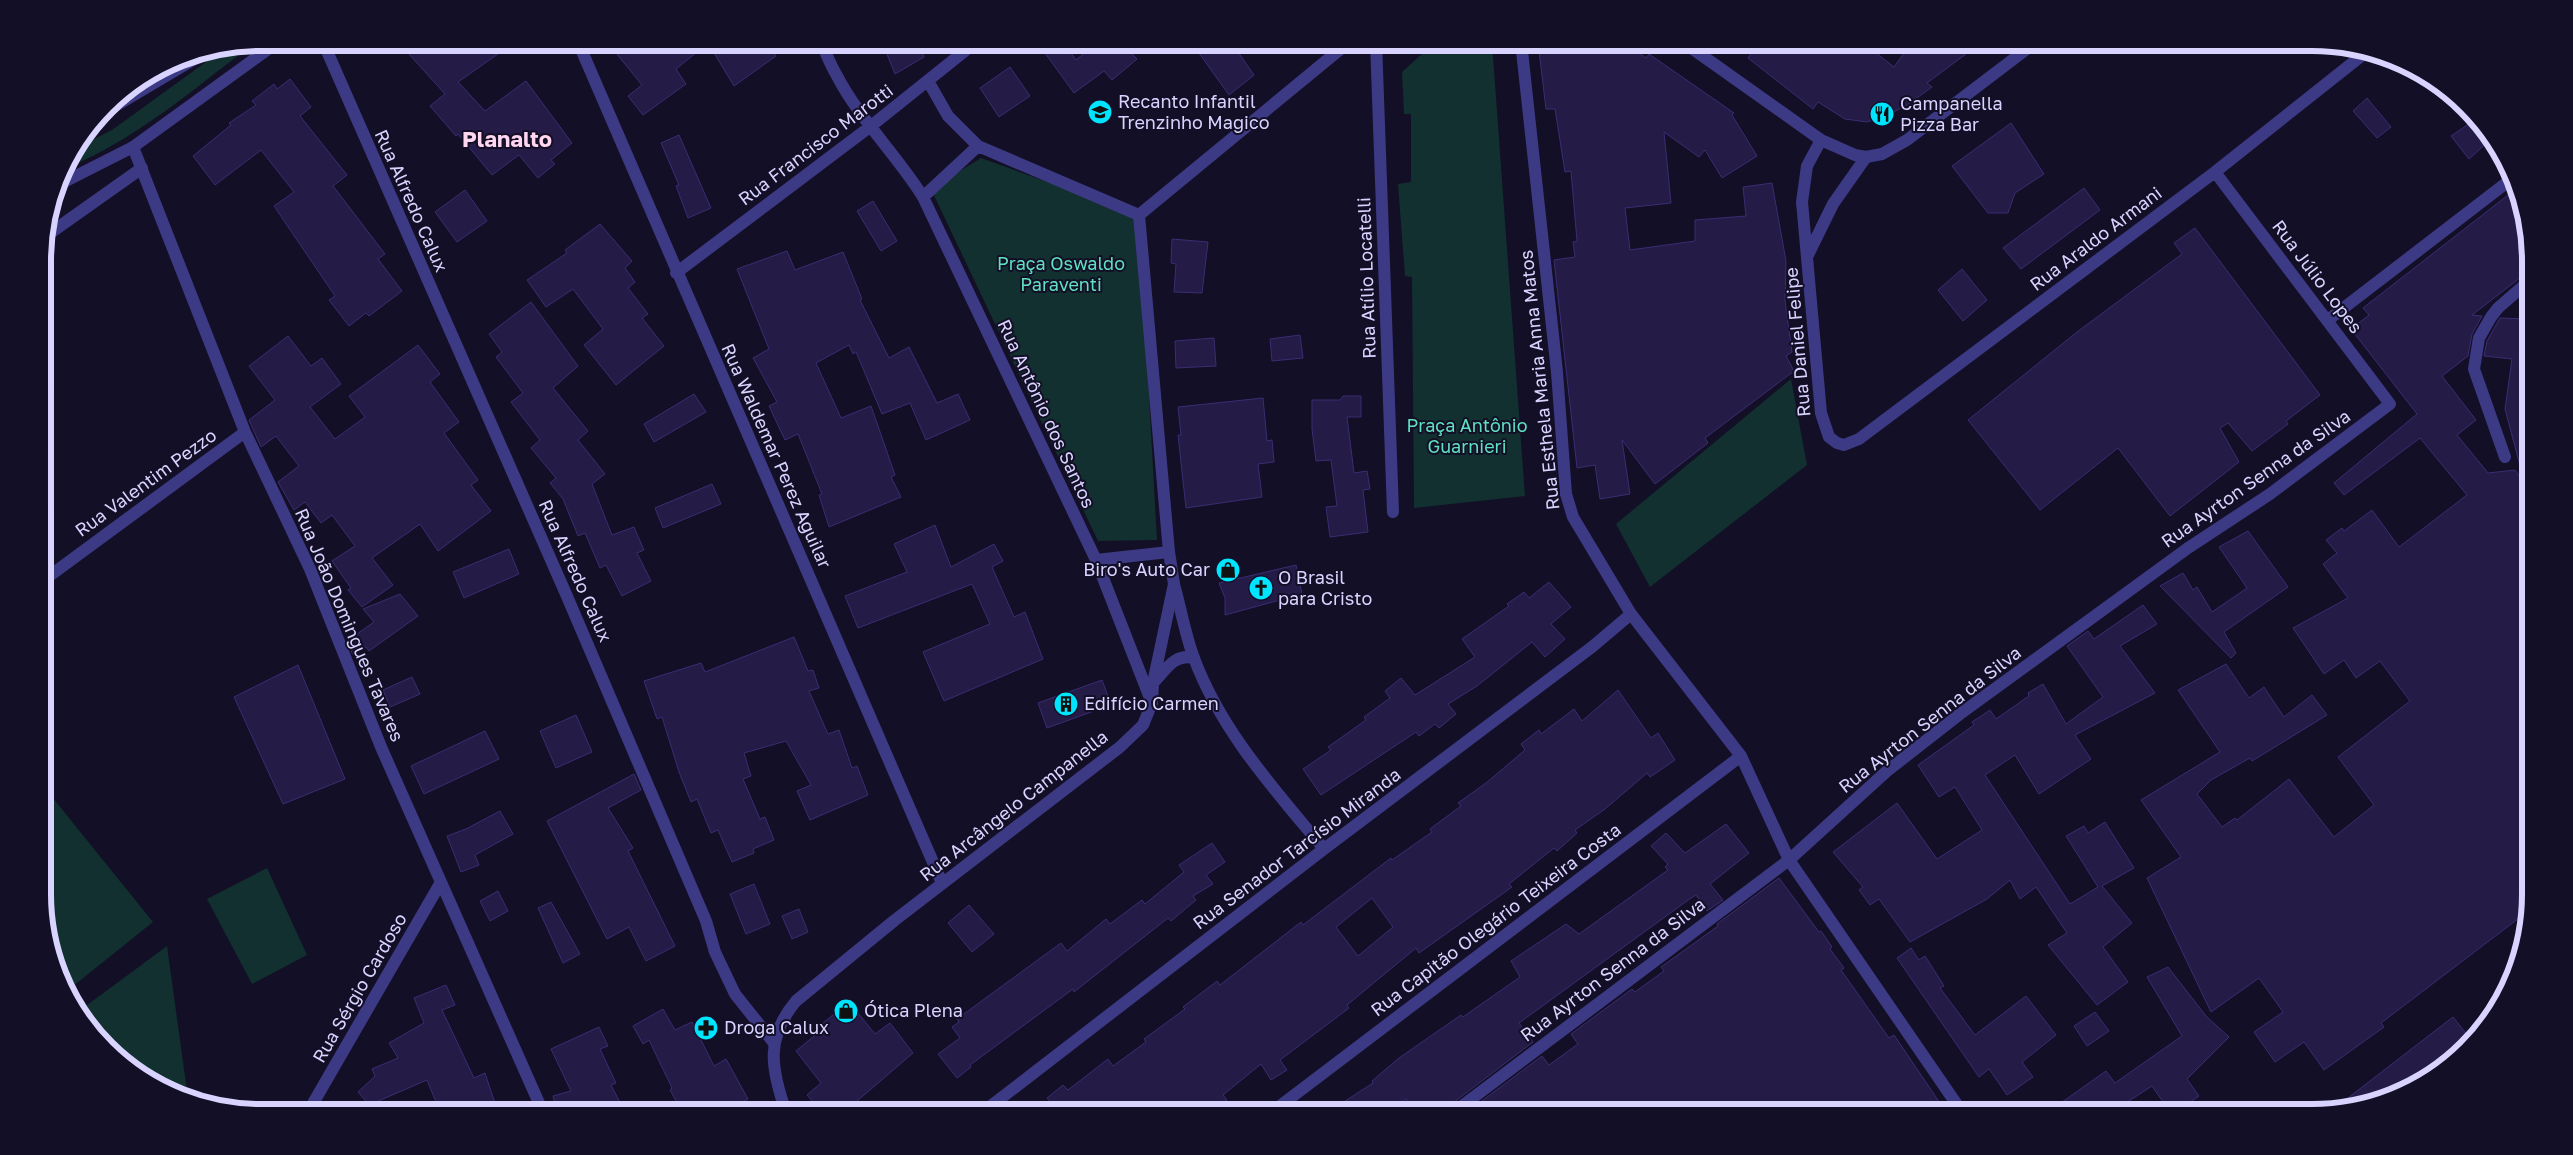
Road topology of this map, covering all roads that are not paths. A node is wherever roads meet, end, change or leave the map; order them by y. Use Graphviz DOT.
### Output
graph roads {
  1 [pos="266,51"];
  2 [pos="327,51"];
  3 [pos="582,51"];
  4 [pos="826,51"];
  5 [pos="965,51"];
  6 [pos="1338,51"];
  7 [pos="1376,51"];
  8 [pos="1522,51"];
  9 [pos="1696,51"];
  10 [pos="2024,51"];
  11 [pos="2360,57"];
  12 [pos="182,67"];
  13 [pos="928,81"];
  14 [pos="132,96"];
  15 [pos="871,126"];
  16 [pos="1821,140"];
  17 [pos="978,146"];
  18 [pos="133,147"];
  19 [pos="1866,157"];
  20 [pos="142,168"];
  21 [pos="2215,172"];
  22 [pos="67,180"];
  23 [pos="2507,183"];
  24 [pos="923,197"];
  25 [pos="1139,214"];
  26 [pos="54,231"];
  27 [pos="1808,255"];
  28 [pos="676,273"];
  29 [pos="2522,287"];
  30 [pos="2328,320"];
  31 [pos="2390,404"];
  32 [pos="245,432"];
  33 [pos="1844,445"];
  34 [pos="2505,457"];
  35 [pos="1393,512"];
  36 [pos="1169,552"];
  37 [pos="1096,560"];
  38 [pos="51,575"];
  39 [pos="1174,584"];
  40 [pos="1632,614"];
  41 [pos="1194,658"];
  42 [pos="1153,683"];
  43 [pos="1152,703"];
  44 [pos="1741,756"];
  45 [pos="1324,849"];
  46 [pos="1789,860"];
  47 [pos="441,882"];
  48 [pos="942,883"];
  49 [pos="774,1042"];
  50 [pos="313,1104"];
  51 [pos="539,1104"];
  52 [pos="783,1104"];
  53 [pos="994,1104"];
  54 [pos="1283,1104"];
  55 [pos="1465,1104"];
  56 [pos="1957,1104"];
  1 -- 18 [label="street"];
  2 -- 49 [label="street, Rua Alfredo Calux"];
  3 -- 28 [label="street, Rua Waldemar Perez Aguilar"];
  4 -- 15 [label="street, Rua Antônio dos Santos"];
  5 -- 13 [label="street, Rua Francisco Marotti"];
  6 -- 25 [label="street"];
  7 -- 35 [label="street, Rua Atílio Locatelli"];
  8 -- 40 [label="street, Rua Esthela Maria Anna Matos"];
  9 -- 16 [label="street"];
  10 -- 19 [label="street"];
  11 -- 21 [label="street, Rua Araldo Armani"];
  12 -- 14 [label="street"];
  13 -- 15 [label="street, Rua Francisco Marotti"];
  13 -- 17 [label="street"];
  15 -- 24 [label="street, Rua Antônio dos Santos"];
  15 -- 28 [label="street, Rua Francisco Marotti"];
  16 -- 19 [label="street"];
  16 -- 27 [label="street, Rua Daniel Felipe"];
  17 -- 24 [label="street"];
  17 -- 25 [label="street"];
  18 -- 20 [label="street, Rua João Domingues Tavares"];
  18 -- 22 [label="street"];
  19 -- 27 [label="street, Rua Daniel Felipe"];
  20 -- 26 [label="street"];
  20 -- 32 [label="street, Rua João Domingues Tavares"];
  21 -- 30 [label="street, Rua Júlio Lopes"];
  21 -- 33 [label="street, Rua Araldo Armani"];
  23 -- 30 [label="street"];
  24 -- 37 [label="street, Rua Antônio dos Santos"];
  25 -- 36 [label="street, Rua Arcângelo Campanella"];
  27 -- 33 [label="street, Rua Daniel Felipe"];
  28 -- 48 [label="street, Rua Waldemar Perez Aguilar"];
  29 -- 34 [label="street"];
  30 -- 31 [label="street, Rua Júlio Lopes"];
  31 -- 46 [label="street, Rua Ayrton Senna da Silva"];
  32 -- 38 [label="street, Rua Valentim Pezzo"];
  32 -- 47 [label="street, Rua João Domingues Tavares"];
  36 -- 37 [label="street"];
  36 -- 39 [label="street, Rua Arcângelo Campanella"];
  37 -- 43 [label="street, Rua Antônio dos Santos"];
  39 -- 41 [label="street"];
  39 -- 42 [label="street, Rua Arcângelo Campanella"];
  40 -- 44 [label="street, Rua Esthela Maria Anna Matos"];
  40 -- 45 [label="street, Rua Senador Tarcísio Miranda"];
  41 -- 42 [label="street"];
  41 -- 45 [label="street"];
  42 -- 43 [label="street, Rua Arcângelo Campanella"];
  43 -- 48 [label="street, Rua Arcângelo Campanella"];
  44 -- 46 [label="street, Rua Esthela Maria Anna Matos"];
  44 -- 54 [label="street, Rua Capitão Olegário Teixeira Costa"];
  45 -- 53 [label="street, Rua Senador Tarcísio Miranda"];
  46 -- 55 [label="street, Rua Ayrton Senna da Silva"];
  46 -- 56 [label="street, Rua Esthela Maria Anna Matos"];
  47 -- 50 [label="street, Rua Sérgio Cardoso"];
  47 -- 51 [label="street, Rua João Domingues Tavares"];
  48 -- 49 [label="street, Rua Arcângelo Campanella"];
  49 -- 52 [label="street"];
}
